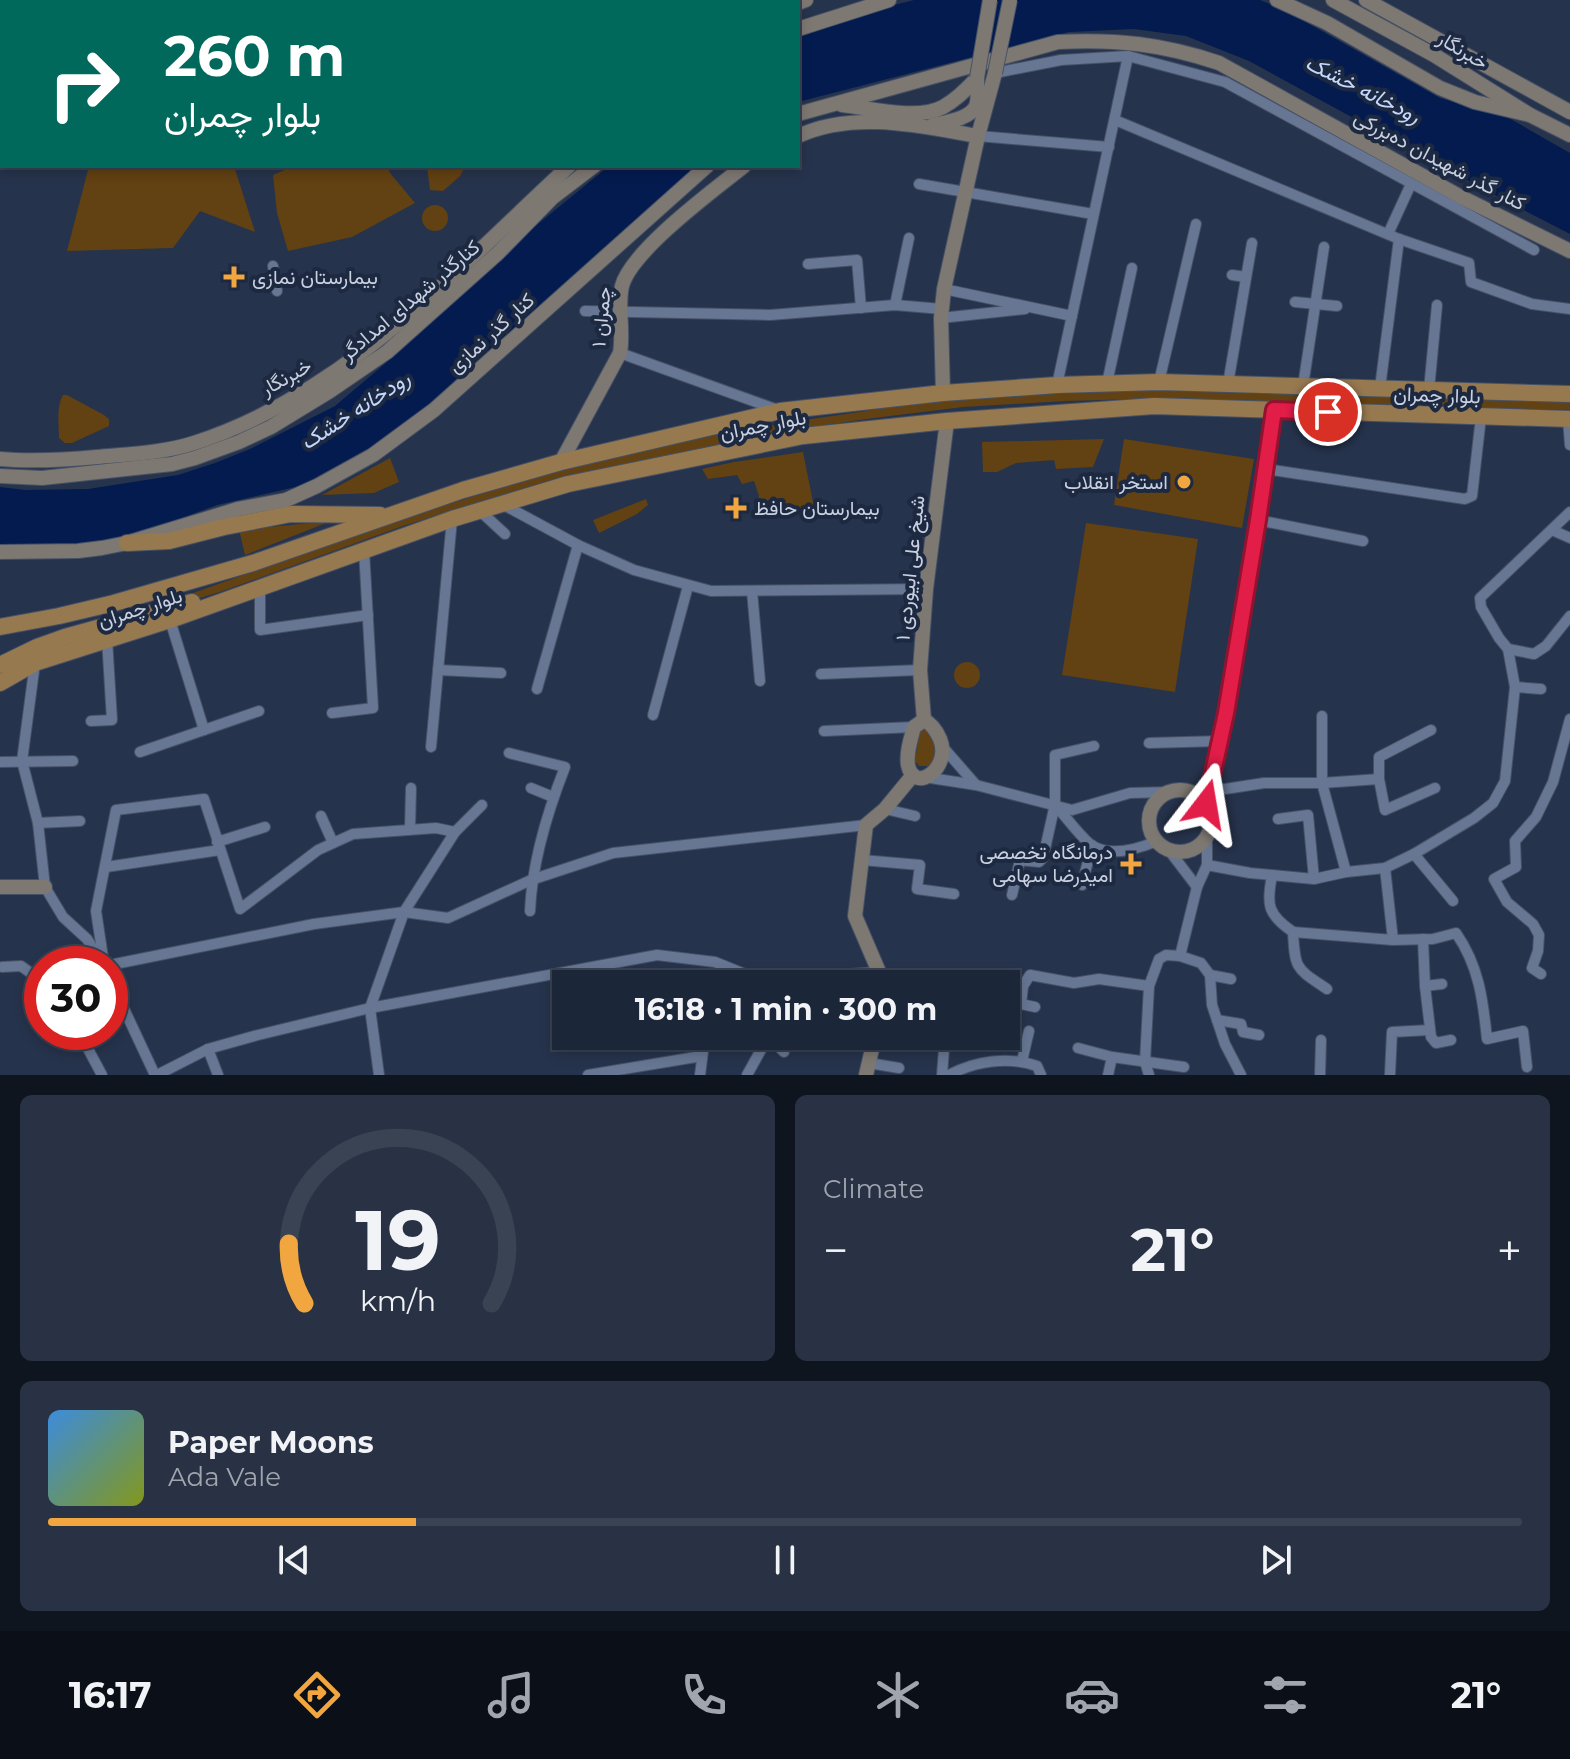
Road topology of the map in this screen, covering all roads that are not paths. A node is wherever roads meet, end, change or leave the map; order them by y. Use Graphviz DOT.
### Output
graph roads {
  1 [pos="889,0"];
  2 [pos="990,0"];
  3 [pos="1010,0"];
  4 [pos="1277,0"];
  5 [pos="1333,0"];
  6 [pos="1366,0"];
  7 [pos="800,28"];
  8 [pos="1128,56"];
  9 [pos="995,73"];
  10 [pos="977,78"];
  11 [pos="833,103"];
  12 [pos="1570,112"];
  13 [pos="800,113"];
  14 [pos="1530,115"];
  15 [pos="1115,120"];
  16 [pos="927,127"];
  17 [pos="800,135"];
  18 [pos="1570,135"];
  19 [pos="978,136"];
  20 [pos="1109,147"];
  21 [pos="582,168"];
  22 [pos="591,168"];
  23 [pos="705,168"];
  24 [pos="742,168"];
  25 [pos="565,169"];
  26 [pos="919,184"];
  27 [pos="1411,184"];
  28 [pos="965,192"];
  29 [pos="552,198"];
  30 [pos="1093,214"];
  31 [pos="1196,224"];
  32 [pos="1388,234"];
  33 [pos="909,238"];
  34 [pos="1399,239"];
  35 [pos="1252,243"];
  36 [pos="1324,247"];
  37 [pos="1534,250"];
  38 [pos="1570,251"];
  39 [pos="808,264"];
  40 [pos="273,266"];
  41 [pos="1132,268"];
  42 [pos="1232,275"];
  43 [pos="1246,277"];
  44 [pos="944,289"];
  45 [pos="277,291"];
  46 [pos="1295,302"];
  47 [pos="1315,304"];
  48 [pos="895,305"];
  49 [pos="1437,305"];
  50 [pos="1337,306"];
  51 [pos="861,308"];
  52 [pos="1035,308"];
  53 [pos="1570,309"];
  54 [pos="585,311"];
  55 [pos="620,313"];
  56 [pos="941,313"];
  57 [pos="1072,316"];
  58 [pos="620,353"];
  59 [pos="1159,382"];
  60 [pos="1107,383"];
  61 [pos="1228,384"];
  62 [pos="1057,385"];
  63 [pos="1303,386"];
  64 [pos="1380,388"];
  65 [pos="1429,390"];
  66 [pos="943,393"];
  67 [pos="1570,394"];
  68 [pos="1274,410"];
  69 [pos="780,411"];
  70 [pos="1481,417"];
  71 [pos="1569,419"];
  72 [pos="947,421"];
  73 [pos="1570,445"];
  74 [pos="0,459"];
  75 [pos="561,462"];
  76 [pos="1266,469"];
  77 [pos="0,476"];
  78 [pos="502,504"];
  79 [pos="480,511"];
  80 [pos="1570,512"];
  81 [pos="394,515"];
  82 [pos="452,519"];
  83 [pos="1258,520"];
  84 [pos="1552,530"];
  85 [pos="505,534"];
  86 [pos="1570,538"];
  87 [pos="1363,541"];
  88 [pos="127,543"];
  89 [pos="578,545"];
  90 [pos="364,550"];
  91 [pos="0,552"];
  92 [pos="253,563"];
  93 [pos="688,586"];
  94 [pos="260,587"];
  95 [pos="926,589"];
  96 [pos="752,591"];
  97 [pos="368,615"];
  98 [pos="1570,616"];
  99 [pos="170,620"];
  100 [pos="0,627"];
  101 [pos="107,639"];
  102 [pos="1508,649"];
  103 [pos="0,652"];
  104 [pos="35,663"];
  105 [pos="438,670"];
  106 [pos="920,670"];
  107 [pos="501,673"];
  108 [pos="821,674"];
  109 [pos="2,675"];
  110 [pos="760,681"];
  111 [pos="1515,687"];
  112 [pos="537,689"];
  113 [pos="1541,689"];
  114 [pos="259,711"];
  115 [pos="332,713"];
  116 [pos="653,715"];
  117 [pos="1322,716"];
  118 [pos="1570,719"];
  119 [pos="91,721"];
  120 [pos="919,724"];
  121 [pos="204,730"];
  122 [pos="1431,730"];
  123 [pos="824,731"];
  124 [pos="1221,741"];
  125 [pos="1149,743"];
  126 [pos="942,746"];
  127 [pos="1094,746"];
  128 [pos="431,747"];
  129 [pos="140,752"];
  130 [pos="509,753"];
  131 [pos="22,761"];
  132 [pos="73,761"];
  133 [pos="0,762"];
  134 [pos="919,776"];
  135 [pos="1379,779"];
  136 [pos="1322,783"];
  137 [pos="976,785"];
  138 [pos="411,788"];
  139 [pos="531,788"];
  140 [pos="1435,788"];
  141 [pos="1170,792"];
  142 [pos="553,797"];
  143 [pos="1207,797"];
  144 [pos="1055,804"];
  145 [pos="482,805"];
  146 [pos="885,809"];
  147 [pos="321,816"];
  148 [pos="915,816"];
  149 [pos="1278,819"];
  150 [pos="80,821"];
  151 [pos="38,823"];
  152 [pos="866,825"];
  153 [pos="265,827"];
  154 [pos="410,829"];
  155 [pos="455,832"];
  156 [pos="1207,837"];
  157 [pos="333,843"];
  158 [pos="1092,845"];
  159 [pos="1163,845"];
  160 [pos="218,846"];
  161 [pos="1414,854"];
  162 [pos="862,860"];
  163 [pos="1207,865"];
  164 [pos="106,867"];
  165 [pos="1385,868"];
  166 [pos="1346,872"];
  167 [pos="1272,876"];
  168 [pos="1314,879"];
  169 [pos="531,880"];
  170 [pos="1082,885"];
  171 [pos="0,887"];
  172 [pos="45,887"];
  173 [pos="1197,887"];
  174 [pos="954,894"];
  175 [pos="1012,895"];
  176 [pos="1453,901"];
  177 [pos="530,911"];
  178 [pos="404,912"];
  179 [pos="1293,932"];
  180 [pos="1423,939"];
  181 [pos="1393,940"];
  182 [pos="91,946"];
  183 [pos="101,946"];
  184 [pos="1180,956"];
  185 [pos="128,961"];
  186 [pos="2,967"];
  187 [pos="24,968"];
  188 [pos="576,970"];
  189 [pos="735,970"];
  190 [pos="880,970"];
  191 [pos="552,974"];
  192 [pos="1541,974"];
  193 [pos="1210,975"];
  194 [pos="1231,979"];
  195 [pos="1442,984"];
  196 [pos="1020,986"];
  197 [pos="1023,986"];
  198 [pos="1149,986"];
  199 [pos="1425,986"];
  200 [pos="1327,989"];
  201 [pos="1035,1007"];
  202 [pos="370,1008"];
  203 [pos="128,1017"];
  204 [pos="1217,1020"];
  205 [pos="1430,1030"];
  206 [pos="1029,1031"];
  207 [pos="1259,1035"];
  208 [pos="1321,1040"];
  209 [pos="1451,1040"];
  210 [pos="1078,1048"];
  211 [pos="208,1049"];
  212 [pos="89,1050"];
  213 [pos="703,1050"];
  214 [pos="761,1050"];
  215 [pos="944,1050"];
  216 [pos="702,1056"];
  217 [pos="1112,1057"];
  218 [pos="1022,1061"];
  219 [pos="1145,1062"];
  220 [pos="1184,1067"];
  221 [pos="1527,1067"];
  222 [pos="899,1068"];
  223 [pos="867,1069"];
  224 [pos="965,1071"];
  225 [pos="601,1074"];
  226 [pos="1390,1074"];
  227 [pos="102,1075"];
  228 [pos="156,1075"];
  229 [pos="218,1075"];
  230 [pos="379,1075"];
  231 [pos="588,1075"];
  232 [pos="700,1075"];
  233 [pos="747,1075"];
  234 [pos="942,1075"];
  235 [pos="949,1075"];
  236 [pos="1041,1075"];
  237 [pos="1108,1075"];
  238 [pos="1149,1075"];
  239 [pos="1241,1075"];
  240 [pos="1320,1075"];
  1 -- 7 [label="main road"];
  2 -- 10 [label="main road, bridge"];
  3 -- 9 [label="main road, bridge"];
  4 -- 14 [label="main road"];
  5 -- 14 [label="main road, خبرنگار"];
  6 -- 12 [label="main road, خبرنگار"];
  8 -- 9 [label="street"];
  8 -- 15 [label="street"];
  8 -- 27 [label="street"];
  9 -- 19 [label="main road"];
  10 -- 11 [label="main road"];
  10 -- 16 [label="main road"];
  11 -- 13 [label="main road"];
  11 -- 38 [label="main road, کنار گذر شهیدان ده‌بزرکی"];
  14 -- 18 [label="main road, خبرنگار"];
  15 -- 20 [label="street"];
  15 -- 32 [label="street"];
  16 -- 17 [label="main road"];
  16 -- 19 [label="main road"];
  19 -- 20 [label="street"];
  19 -- 28 [label="main road"];
  20 -- 30 [label="street"];
  21 -- 29 [label="main road"];
  22 -- 29 [label="main road, کنارگذر شهدای امدادگر"];
  23 -- 88 [label="main road, کنار گذر نمازی"];
  24 -- 55 [label="main road, چمران ۱"];
  25 -- 74 [label="main road, خبرنگار"];
  26 -- 28 [label="street"];
  27 -- 32 [label="street"];
  27 -- 37 [label="street"];
  28 -- 30 [label="street"];
  28 -- 44 [label="main road"];
  29 -- 77 [label="main road, کنارگذر شهدای امدادگر"];
  30 -- 57 [label="street"];
  31 -- 59 [label="street"];
  32 -- 34 [label="street"];
  33 -- 48 [label="street"];
  34 -- 53 [label="street"];
  34 -- 64 [label="street"];
  35 -- 43 [label="street"];
  36 -- 47 [label="street"];
  39 -- 51 [label="street"];
  40 -- 45 [label="street"];
  41 -- 60 [label="street"];
  42 -- 43 [label="street"];
  43 -- 61 [label="street"];
  44 -- 52 [label="street"];
  44 -- 56 [label="main road"];
  46 -- 47 [label="street"];
  47 -- 50 [label="street"];
  47 -- 63 [label="street"];
  48 -- 51 [label="street"];
  48 -- 56 [label="street"];
  49 -- 65 [label="street"];
  51 -- 55 [label="street"];
  52 -- 56 [label="street"];
  52 -- 57 [label="street"];
  54 -- 55 [label="street"];
  55 -- 58 [label="main road, چمران ۱"];
  56 -- 66 [label="main road"];
  57 -- 62 [label="street"];
  58 -- 69 [label="street"];
  58 -- 75 [label="main road, چمران ۱"];
  59 -- 60 [label="main road, بلوار چمران"];
  59 -- 61 [label="main road, بلوار چمران"];
  60 -- 62 [label="main road, بلوار چمران"];
  61 -- 63 [label="main road, بلوار چمران"];
  62 -- 66 [label="main road, بلوار چمران"];
  63 -- 64 [label="main road, بلوار چمران"];
  64 -- 65 [label="main road, بلوار چمران"];
  65 -- 67 [label="main road, بلوار چمران"];
  66 -- 69 [label="main road, بلوار چمران"];
  68 -- 70 [label="main road, بلوار چمران"];
  68 -- 72 [label="main road, بلوار چمران"];
  68 -- 76 [label="main road"];
  69 -- 75 [label="main road, بلوار چمران"];
  70 -- 71 [label="main road, بلوار چمران"];
  70 -- 76 [label="street"];
  71 -- 73 [label="street"];
  72 -- 78 [label="main road, بلوار چمران"];
  72 -- 95 [label="main road, شیخ علی ابیوردی ۱"];
  75 -- 81 [label="main road, بلوار چمران"];
  76 -- 83 [label="main road"];
  78 -- 79 [label="main road, بلوار چمران"];
  78 -- 89 [label="street"];
  79 -- 82 [label="main road, بلوار چمران"];
  79 -- 85 [label="street"];
  80 -- 84 [label="street"];
  81 -- 88 [label="main road"];
  81 -- 92 [label="main road, بلوار چمران"];
  82 -- 90 [label="main road, بلوار چمران"];
  82 -- 105 [label="street"];
  83 -- 87 [label="street"];
  83 -- 124 [label="main road"];
  84 -- 86 [label="street"];
  84 -- 102 [label="street"];
  88 -- 91 [label="main road, کنار گذر نمازی"];
  89 -- 93 [label="street"];
  89 -- 112 [label="street"];
  90 -- 94 [label="main road, بلوار چمران"];
  90 -- 97 [label="street"];
  92 -- 100 [label="main road, بلوار چمران"];
  92 -- 103 [label="main road"];
  93 -- 96 [label="street"];
  93 -- 116 [label="street"];
  94 -- 97 [label="street"];
  94 -- 99 [label="main road, بلوار چمران"];
  94 -- 109 [label="main road"];
  95 -- 96 [label="street"];
  95 -- 106 [label="main road, شیخ علی ابیوردی ۱"];
  96 -- 110 [label="street"];
  97 -- 115 [label="street"];
  98 -- 102 [label="street"];
  99 -- 101 [label="main road, بلوار چمران"];
  99 -- 121 [label="street"];
  101 -- 104 [label="main road, بلوار چمران"];
  101 -- 119 [label="street"];
  102 -- 111 [label="street"];
  104 -- 109 [label="main road, بلوار چمران"];
  104 -- 131 [label="street"];
  105 -- 107 [label="street"];
  105 -- 128 [label="street"];
  106 -- 108 [label="street"];
  106 -- 120 [label="main road, شیخ علی ابیوردی ۱"];
  111 -- 113 [label="street"];
  111 -- 161 [label="street"];
  114 -- 121 [label="street"];
  117 -- 136 [label="street"];
  118 -- 192 [label="street"];
  120 -- 123 [label="street"];
  120 -- 126 [label="main road"];
  120 -- 134 [label="main road, شیخ علی ابیوردی ۱"];
  121 -- 129 [label="street"];
  122 -- 135 [label="street"];
  124 -- 125 [label="street"];
  124 -- 143 [label="main road"];
  126 -- 134 [label="main road"];
  126 -- 137 [label="street"];
  127 -- 144 [label="street"];
  130 -- 142 [label="street"];
  131 -- 132 [label="street"];
  131 -- 133 [label="street"];
  131 -- 151 [label="street"];
  134 -- 137 [label="street"];
  134 -- 146 [label="main road"];
  135 -- 136 [label="street"];
  135 -- 140 [label="street"];
  136 -- 143 [label="street"];
  136 -- 166 [label="street"];
  137 -- 144 [label="street"];
  138 -- 154 [label="street"];
  139 -- 142 [label="street"];
  141 -- 143 [label="main road"];
  141 -- 144 [label="street"];
  141 -- 159 [label="main road"];
  142 -- 169 [label="street"];
  143 -- 156 [label="main road"];
  144 -- 158 [label="street"];
  144 -- 175 [label="street"];
  145 -- 155 [label="street"];
  146 -- 148 [label="street"];
  146 -- 152 [label="main road"];
  147 -- 157 [label="street"];
  149 -- 168 [label="street"];
  150 -- 151 [label="street"];
  151 -- 172 [label="street"];
  152 -- 162 [label="main road"];
  152 -- 169 [label="street"];
  153 -- 160 [label="street"];
  154 -- 155 [label="street"];
  154 -- 157 [label="street"];
  155 -- 178 [label="street"];
  156 -- 159 [label="main road"];
  156 -- 163 [label="street"];
  157 -- 160 [label="street"];
  158 -- 159 [label="street"];
  158 -- 170 [label="street"];
  159 -- 173 [label="street"];
  160 -- 164 [label="street"];
  160 -- 164 [label="street"];
  161 -- 165 [label="street"];
  161 -- 176 [label="street"];
  162 -- 174 [label="street"];
  162 -- 190 [label="main road"];
  163 -- 167 [label="street"];
  163 -- 173 [label="street"];
  164 -- 183 [label="street"];
  165 -- 166 [label="street"];
  165 -- 181 [label="street"];
  166 -- 168 [label="street"];
  167 -- 168 [label="street"];
  167 -- 179 [label="street"];
  169 -- 177 [label="street"];
  169 -- 178 [label="street"];
  171 -- 172 [label="main road"];
  172 -- 182 [label="street"];
  173 -- 184 [label="street"];
  178 -- 185 [label="street"];
  178 -- 202 [label="street"];
  179 -- 181 [label="street"];
  179 -- 200 [label="street"];
  180 -- 181 [label="street"];
  180 -- 199 [label="street"];
  180 -- 221 [label="street"];
  184 -- 193 [label="street"];
  184 -- 198 [label="street"];
  186 -- 187 [label="street"];
  188 -- 189 [label="street"];
  191 -- 202 [label="street"];
  193 -- 194 [label="street"];
  193 -- 204 [label="street"];
  195 -- 199 [label="street"];
  196 -- 197 [label="street"];
  197 -- 198 [label="street"];
  197 -- 201 [label="street"];
  198 -- 219 [label="street"];
  199 -- 205 [label="street"];
  202 -- 211 [label="street"];
  202 -- 230 [label="street"];
  203 -- 228 [label="street"];
  204 -- 207 [label="street"];
  204 -- 239 [label="street"];
  205 -- 209 [label="street"];
  205 -- 226 [label="street"];
  206 -- 218 [label="street"];
  208 -- 240 [label="street"];
  210 -- 217 [label="street"];
  211 -- 228 [label="street"];
  211 -- 229 [label="street"];
  212 -- 227 [label="street"];
  213 -- 216 [label="street"];
  214 -- 233 [label="street"];
  215 -- 234 [label="street"];
  216 -- 225 [label="street"];
  216 -- 232 [label="street"];
  217 -- 219 [label="street"];
  217 -- 237 [label="street"];
  218 -- 224 [label="street"];
  218 -- 236 [label="street"];
  219 -- 220 [label="street"];
  219 -- 238 [label="street"];
  222 -- 223 [label="street"];
  224 -- 235 [label="street"];
  225 -- 231 [label="street"];
}
